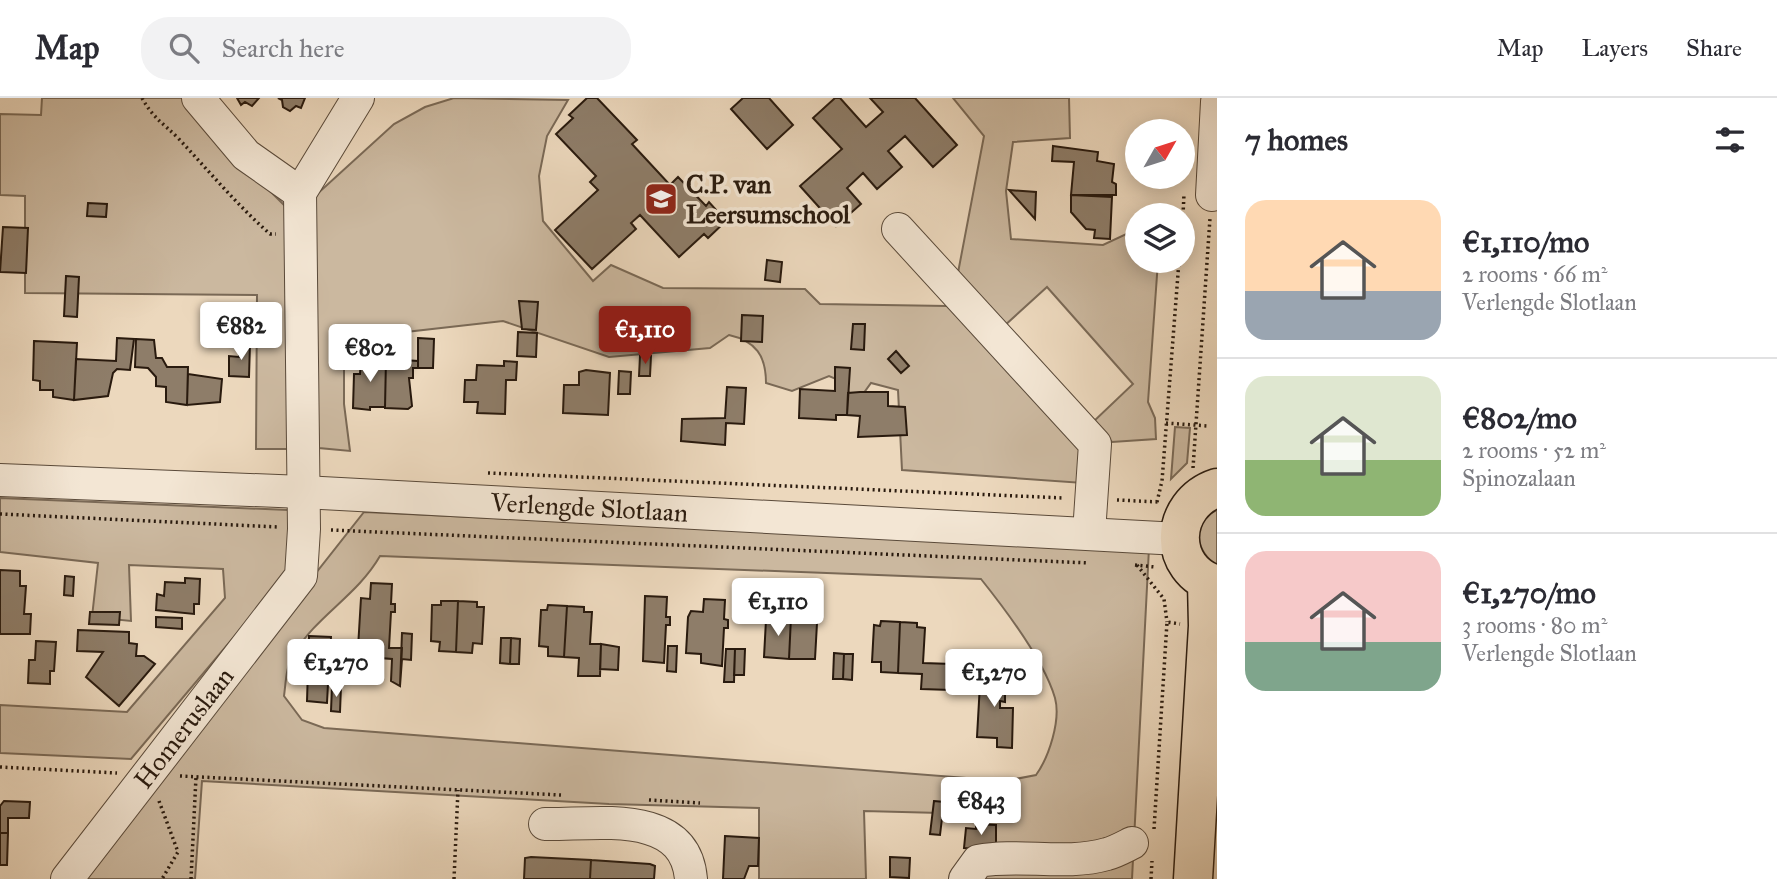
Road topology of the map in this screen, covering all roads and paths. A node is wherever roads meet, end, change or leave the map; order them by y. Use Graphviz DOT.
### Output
graph roads {
  1 [pos="142,98"];
  2 [pos="198,98"];
  3 [pos="358,98"];
  4 [pos="1217,102"];
  5 [pos="300,193"];
  6 [pos="1212,195"];
  7 [pos="898,229"];
  8 [pos="299,237"];
  9 [pos="1178,273"];
  10 [pos="1166,423"];
  11 [pos="1196,425"];
  12 [pos="1208,426"];
  13 [pos="481,473"];
  14 [pos="1211,479"];
  15 [pos="0,480"];
  16 [pos="303,492"];
  17 [pos="1091,499"];
  18 [pos="0,514"];
  19 [pos="304,528"];
  20 [pos="1089,533"];
  21 [pos="1168,553"];
  22 [pos="1101,563"];
  23 [pos="1125,565"];
  24 [pos="1138,565"];
  25 [pos="1212,584"];
  26 [pos="1167,622"];
  27 [pos="1186,624"];
  28 [pos="0,767"];
  29 [pos="146,774"];
  30 [pos="196,777"];
  31 [pos="458,790"];
  32 [pos="568,796"];
  33 [pos="699,803"];
  34 [pos="643,813"];
  35 [pos="545,824"];
  36 [pos="1146,845"];
  37 [pos="67,879"];
  38 [pos="162,879"];
  39 [pos="191,879"];
  40 [pos="454,879"];
  41 [pos="691,879"];
  42 [pos="965,879"];
  43 [pos="1151,879"];
  44 [pos="1193,879"];
  1 -- 8 [label="path"];
  2 -- 5 [label="street"];
  3 -- 5 [label="street"];
  4 -- 6 [label="street"];
  5 -- 8 [label="street, Homeruslaan"];
  6 -- 11 [label="path"];
  7 -- 17 [label="street"];
  8 -- 16 [label="street, Homeruslaan"];
  9 -- 10 [label="path"];
  10 -- 11 [label="path"];
  10 -- 17 [label="path, Verlengde Slotlaan"];
  11 -- 12 [label="path"];
  11 -- 14 [label="path"];
  13 -- 17 [label="path, Verlengde Slotlaan"];
  14 -- 21 [label="main road"];
  15 -- 16 [label="street, Verlengde Slotlaan"];
  16 -- 19 [label="street, Homeruslaan"];
  16 -- 20 [label="street, Verlengde Slotlaan"];
  17 -- 20 [label="street"];
  18 -- 19 [label="path, Verlengde Slotlaan"];
  19 -- 22 [label="path, Verlengde Slotlaan"];
  19 -- 29 [label="street, Homeruslaan"];
  20 -- 21 [label="street, Verlengde Slotlaan"];
  21 -- 24 [label="path"];
  21 -- 25 [label="main road"];
  23 -- 24 [label="path"];
  24 -- 26 [label="path"];
  25 -- 44 [label="main road"];
  26 -- 27 [label="path"];
  26 -- 36 [label="path"];
  28 -- 29 [label="path"];
  29 -- 30 [label="path"];
  29 -- 37 [label="street, Homeruslaan"];
  29 -- 38 [label="path"];
  30 -- 31 [label="path"];
  30 -- 39 [label="path"];
  31 -- 32 [label="path"];
  31 -- 40 [label="path"];
  33 -- 34 [label="path"];
  34 -- 35 [label="street"];
  34 -- 41 [label="street"];
  36 -- 42 [label="street"];
  36 -- 43 [label="path"];
}
